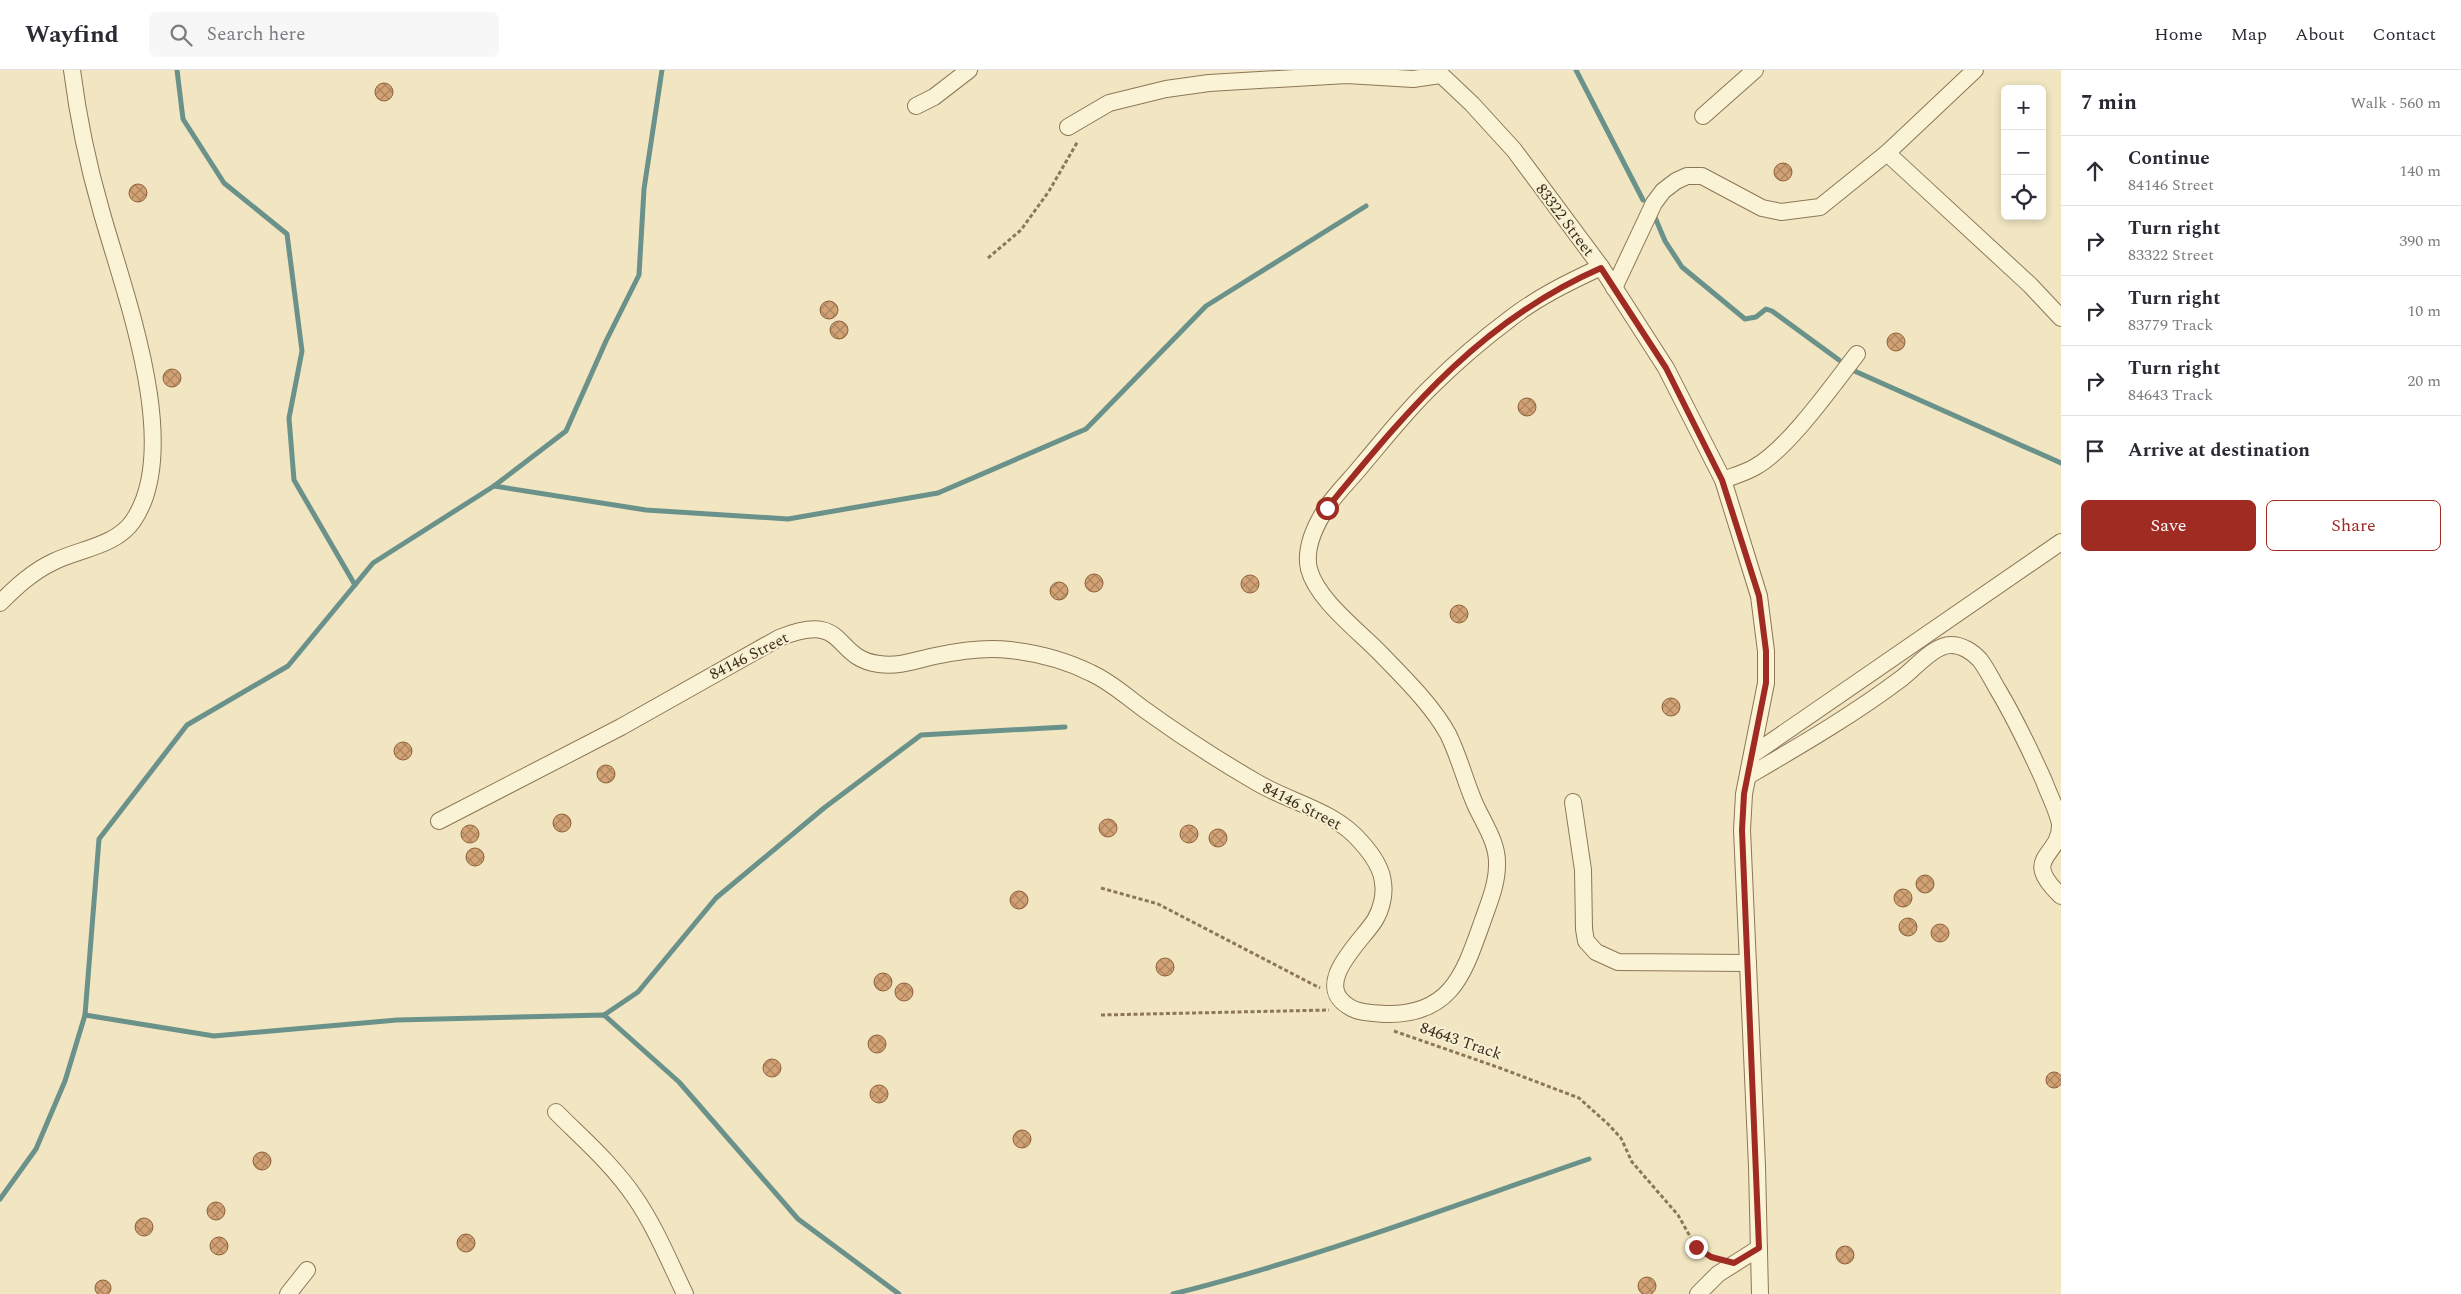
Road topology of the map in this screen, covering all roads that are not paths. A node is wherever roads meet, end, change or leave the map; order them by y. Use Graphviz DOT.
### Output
graph roads {
  1 [pos="72,70"];
  2 [pos="969,70"];
  3 [pos="1755,70"];
  4 [pos="1975,70"];
  5 [pos="1438,73"];
  6 [pos="916,106"];
  7 [pos="1703,116"];
  8 [pos="1075,130"];
  9 [pos="1887,153"];
  10 [pos="1601,268"];
  11 [pos="1614,288"];
  12 [pos="2061,318"];
  13 [pos="1857,354"];
  14 [pos="1722,480"];
  15 [pos="2061,542"];
  16 [pos="0,603"];
  17 [pos="1752,755"];
  18 [pos="1748,776"];
  19 [pos="1573,802"];
  20 [pos="439,821"];
  21 [pos="2061,896"];
  22 [pos="1748,963"];
  23 [pos="556,1112"];
  24 [pos="1759,1248"];
  25 [pos="307,1270"];
  26 [pos="288,1294"];
  27 [pos="685,1294"];
  28 [pos="1698,1294"];
  29 [pos="1760,1294"];
  1 -- 16 [label="street"];
  2 -- 6 [label="street"];
  3 -- 7 [label="street"];
  4 -- 9 [label="street"];
  5 -- 8 [label="street"];
  5 -- 10 [label="street, 83322 Street"];
  9 -- 11 [label="street"];
  9 -- 12 [label="street"];
  10 -- 11 [label="street, 83322 Street"];
  10 -- 20 [label="street, 84146 Street"];
  11 -- 14 [label="street, 83322 Street"];
  13 -- 14 [label="street"];
  14 -- 17 [label="street, 83322 Street"];
  15 -- 17 [label="street"];
  17 -- 18 [label="street, 83322 Street"];
  18 -- 21 [label="street"];
  18 -- 22 [label="street, 83322 Street"];
  19 -- 22 [label="street"];
  22 -- 24 [label="street, 83322 Street"];
  23 -- 27 [label="street"];
  24 -- 28 [label="street"];
  24 -- 29 [label="street, 83322 Street"];
  25 -- 26 [label="street"];
}
